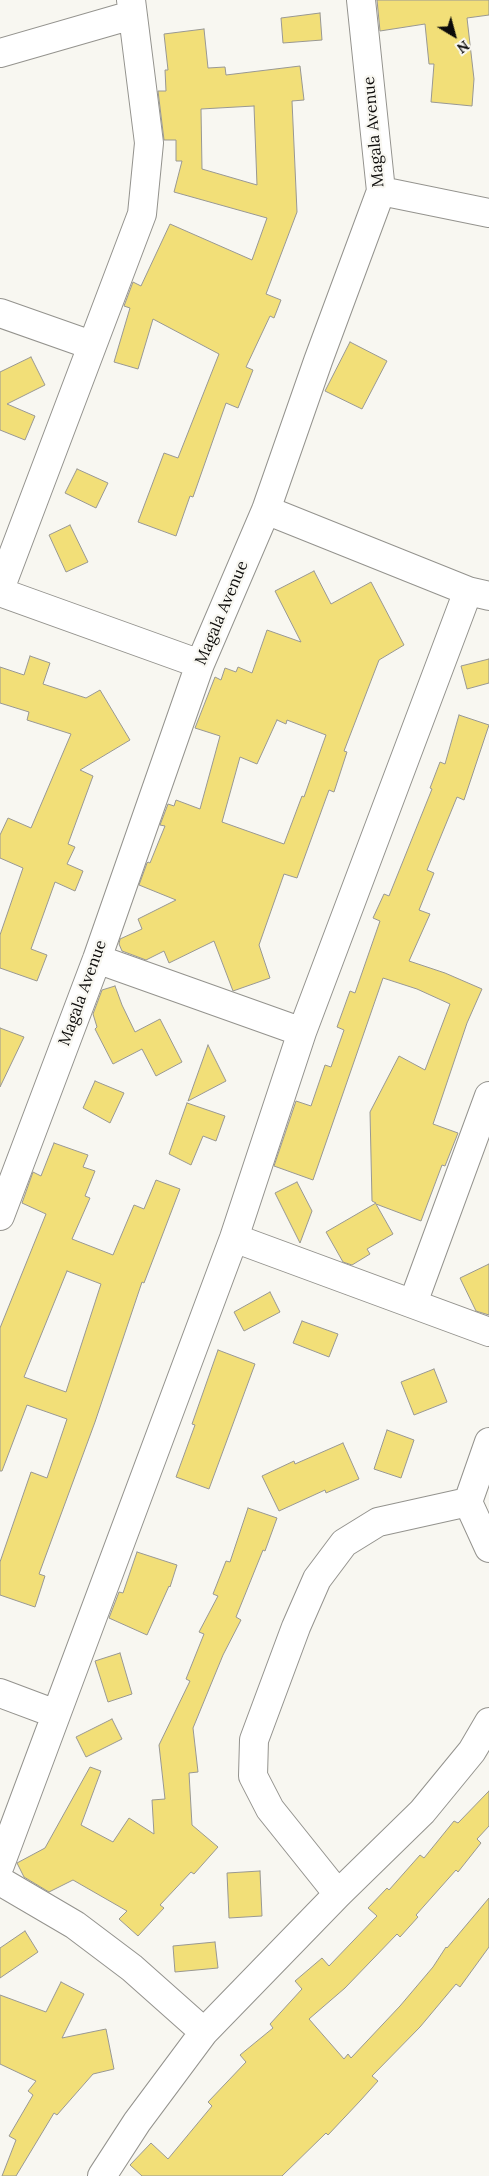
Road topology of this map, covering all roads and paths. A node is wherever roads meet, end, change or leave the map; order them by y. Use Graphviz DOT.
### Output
graph roads {
  1 [pos="361,0"];
  2 [pos="131,7"];
  3 [pos="0,53"];
  4 [pos="381,191"];
  5 [pos="489,213"];
  6 [pos="0,313"];
  7 [pos="91,345"];
  8 [pos="266,510"];
  9 [pos="0,590"];
  10 [pos="478,594"];
  11 [pos="200,664"];
  12 [pos="97,959"];
  13 [pos="302,1032"];
  14 [pos="489,1096"];
  15 [pos="0,1216"];
  16 [pos="234,1238"];
  17 [pos="414,1303"];
  18 [pos="489,1332"];
  19 [pos="489,1442"];
  20 [pos="468,1502"];
  21 [pos="489,1548"];
  22 [pos="0,1693"];
  23 [pos="56,1714"];
  24 [pos="489,1722"];
  25 [pos="0,1865"];
  26 [pos="0,1881"];
  27 [pos="338,1894"];
  28 [pos="204,2032"];
  29 [pos="102,2176"];
  1 -- 4 [label="street, Magala Avenue"];
  2 -- 3 [label="street"];
  2 -- 7 [label="street"];
  4 -- 5 [label="street"];
  4 -- 8 [label="street, Magala Avenue"];
  6 -- 7 [label="street"];
  7 -- 9 [label="street"];
  8 -- 10 [label="street"];
  8 -- 11 [label="street, Magala Avenue"];
  9 -- 11 [label="street"];
  10 -- 13 [label="street"];
  11 -- 12 [label="street, Magala Avenue"];
  12 -- 13 [label="street"];
  12 -- 15 [label="street, Magala Avenue"];
  13 -- 16 [label="street"];
  14 -- 17 [label="street"];
  16 -- 17 [label="street"];
  16 -- 23 [label="street"];
  17 -- 18 [label="street"];
  19 -- 20 [label="street"];
  20 -- 21 [label="street"];
  20 -- 27 [label="street"];
  22 -- 23 [label="street"];
  23 -- 25 [label="street"];
  24 -- 27 [label="street"];
  26 -- 28 [label="street"];
  27 -- 28 [label="street"];
  28 -- 29 [label="street"];
}
